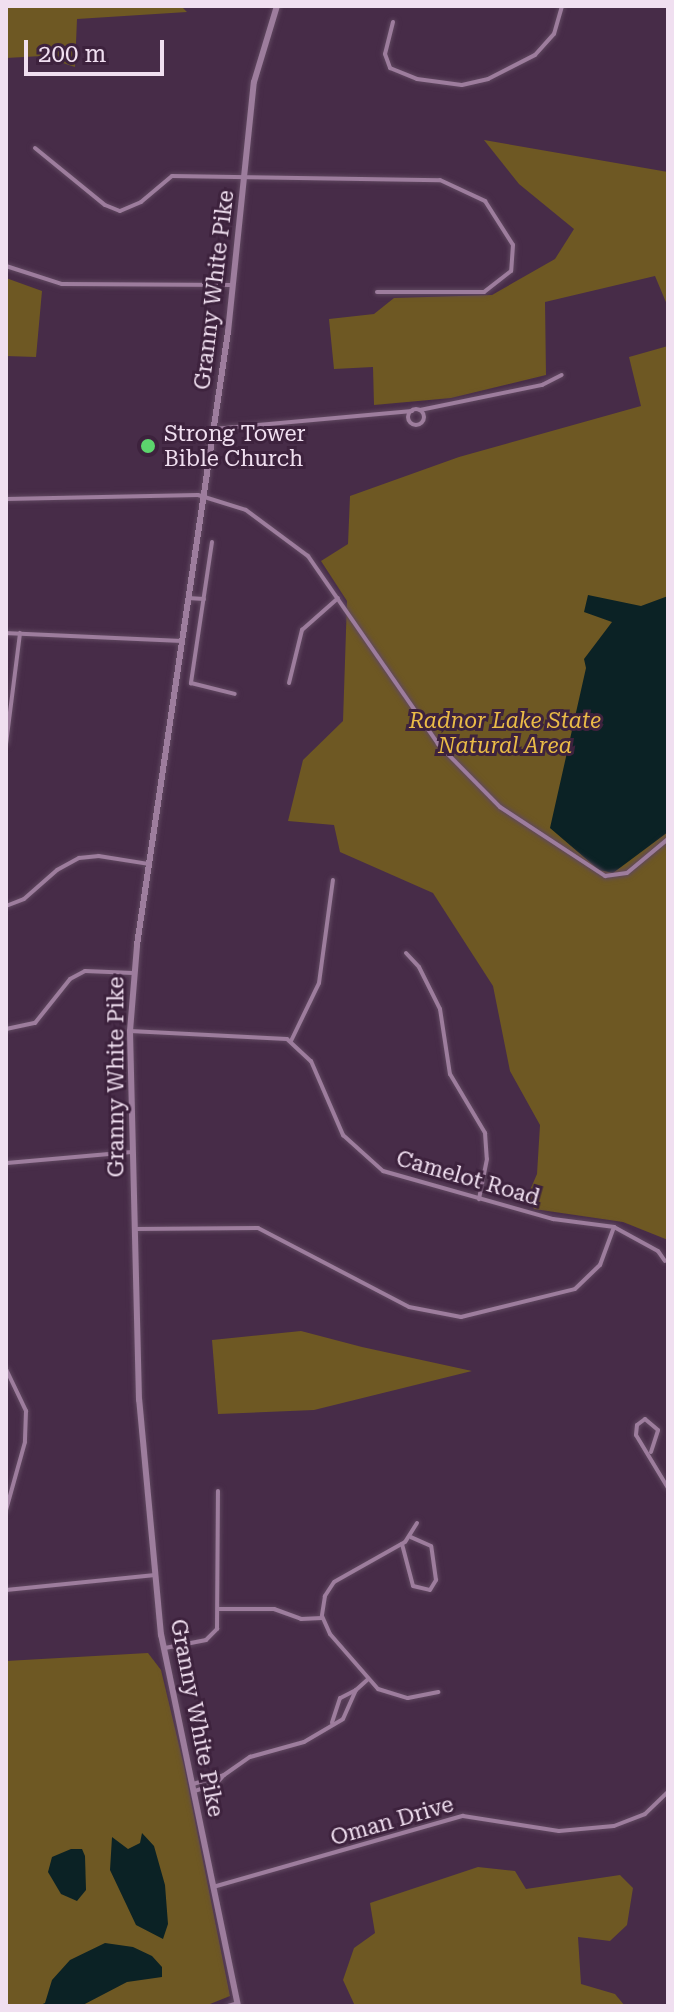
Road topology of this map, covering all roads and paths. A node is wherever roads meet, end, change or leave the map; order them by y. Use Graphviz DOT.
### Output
graph roads {
  1 [pos="277,6"];
  2 [pos="562,6"];
  3 [pos="393,22"];
  4 [pos="35,148"];
  5 [pos="245,180"];
  6 [pos="6,266"];
  7 [pos="233,285"];
  8 [pos="377,292"];
  9 [pos="562,375"];
  10 [pos="420,410"];
  11 [pos="412,411"];
  12 [pos="214,429"];
  13 [pos="204,496"];
  14 [pos="6,499"];
  15 [pos="212,542"];
  16 [pos="188,598"];
  17 [pos="338,598"];
  18 [pos="204,599"];
  19 [pos="6,633"];
  20 [pos="20,633"];
  21 [pos="180,641"];
  22 [pos="289,683"];
  23 [pos="235,694"];
  24 [pos="6,744"];
  25 [pos="668,839"];
  26 [pos="149,864"];
  27 [pos="333,880"];
  28 [pos="6,906"];
  29 [pos="406,953"];
  30 [pos="133,973"];
  31 [pos="6,1029"];
  32 [pos="130,1031"];
  33 [pos="291,1041"];
  34 [pos="133,1152"];
  35 [pos="6,1163"];
  36 [pos="479,1199"];
  37 [pos="614,1227"];
  38 [pos="135,1229"];
  39 [pos="665,1261"];
  40 [pos="6,1369"];
  41 [pos="651,1452"];
  42 [pos="668,1488"];
  43 [pos="218,1491"];
  44 [pos="6,1510"];
  45 [pos="417,1523"];
  46 [pos="410,1536"];
  47 [pos="402,1544"];
  48 [pos="155,1575"];
  49 [pos="6,1590"];
  50 [pos="219,1609"];
  51 [pos="323,1618"];
  52 [pos="162,1648"];
  53 [pos="367,1680"];
  54 [pos="356,1690"];
  55 [pos="438,1692"];
  56 [pos="332,1723"];
  57 [pos="191,1788"];
  58 [pos="668,1792"];
  59 [pos="213,1887"];
  60 [pos="238,2005"];
  61 [pos="228,2006"];
  1 -- 5 [label="main road, Granny White Pike"];
  2 -- 3 [label="street"];
  4 -- 5 [label="street"];
  5 -- 7 [label="main road, Granny White Pike"];
  5 -- 8 [label="street"];
  6 -- 7 [label="street"];
  7 -- 12 [label="main road, Granny White Pike"];
  9 -- 10 [label="street"];
  10 -- 11 [label="street"];
  10 -- 11 [label="street"];
  11 -- 12 [label="street"];
  12 -- 13 [label="main road, Granny White Pike"];
  13 -- 14 [label="street"];
  13 -- 16 [label="main road, Granny White Pike"];
  13 -- 17 [label="street"];
  15 -- 18 [label="street"];
  16 -- 18 [label="street"];
  16 -- 21 [label="main road, Granny White Pike"];
  17 -- 22 [label="street"];
  17 -- 25 [label="street"];
  18 -- 23 [label="street"];
  19 -- 20 [label="street"];
  20 -- 21 [label="street"];
  20 -- 24 [label="street"];
  21 -- 26 [label="main road, Granny White Pike"];
  26 -- 28 [label="street"];
  26 -- 30 [label="main road, Granny White Pike"];
  27 -- 33 [label="street"];
  29 -- 36 [label="street"];
  30 -- 31 [label="street"];
  30 -- 32 [label="main road, Granny White Pike"];
  32 -- 33 [label="street"];
  32 -- 34 [label="main road, Granny White Pike"];
  33 -- 36 [label="street, Camelot Road"];
  34 -- 35 [label="street"];
  34 -- 38 [label="main road, Granny White Pike"];
  36 -- 37 [label="street, Camelot Road"];
  37 -- 38 [label="street"];
  37 -- 39 [label="street, Camelot Road"];
  38 -- 48 [label="main road, Granny White Pike"];
  40 -- 44 [label="street"];
  41 -- 41 [label="street"];
  41 -- 42 [label="street"];
  43 -- 50 [label="street"];
  45 -- 46 [label="street"];
  46 -- 47 [label="street"];
  46 -- 47 [label="street"];
  47 -- 51 [label="street"];
  48 -- 49 [label="street"];
  48 -- 52 [label="main road, Granny White Pike"];
  50 -- 51 [label="street"];
  50 -- 52 [label="street"];
  51 -- 53 [label="street"];
  52 -- 57 [label="main road, Granny White Pike"];
  53 -- 54 [label="street"];
  53 -- 55 [label="street"];
  54 -- 56 [label="street"];
  54 -- 56 [label="street"];
  56 -- 57 [label="street"];
  57 -- 59 [label="main road, Granny White Pike"];
  58 -- 59 [label="street, Oman Drive"];
  59 -- 60 [label="main road, Granny White Pike"];
  60 -- 61 [label="street"];
}
